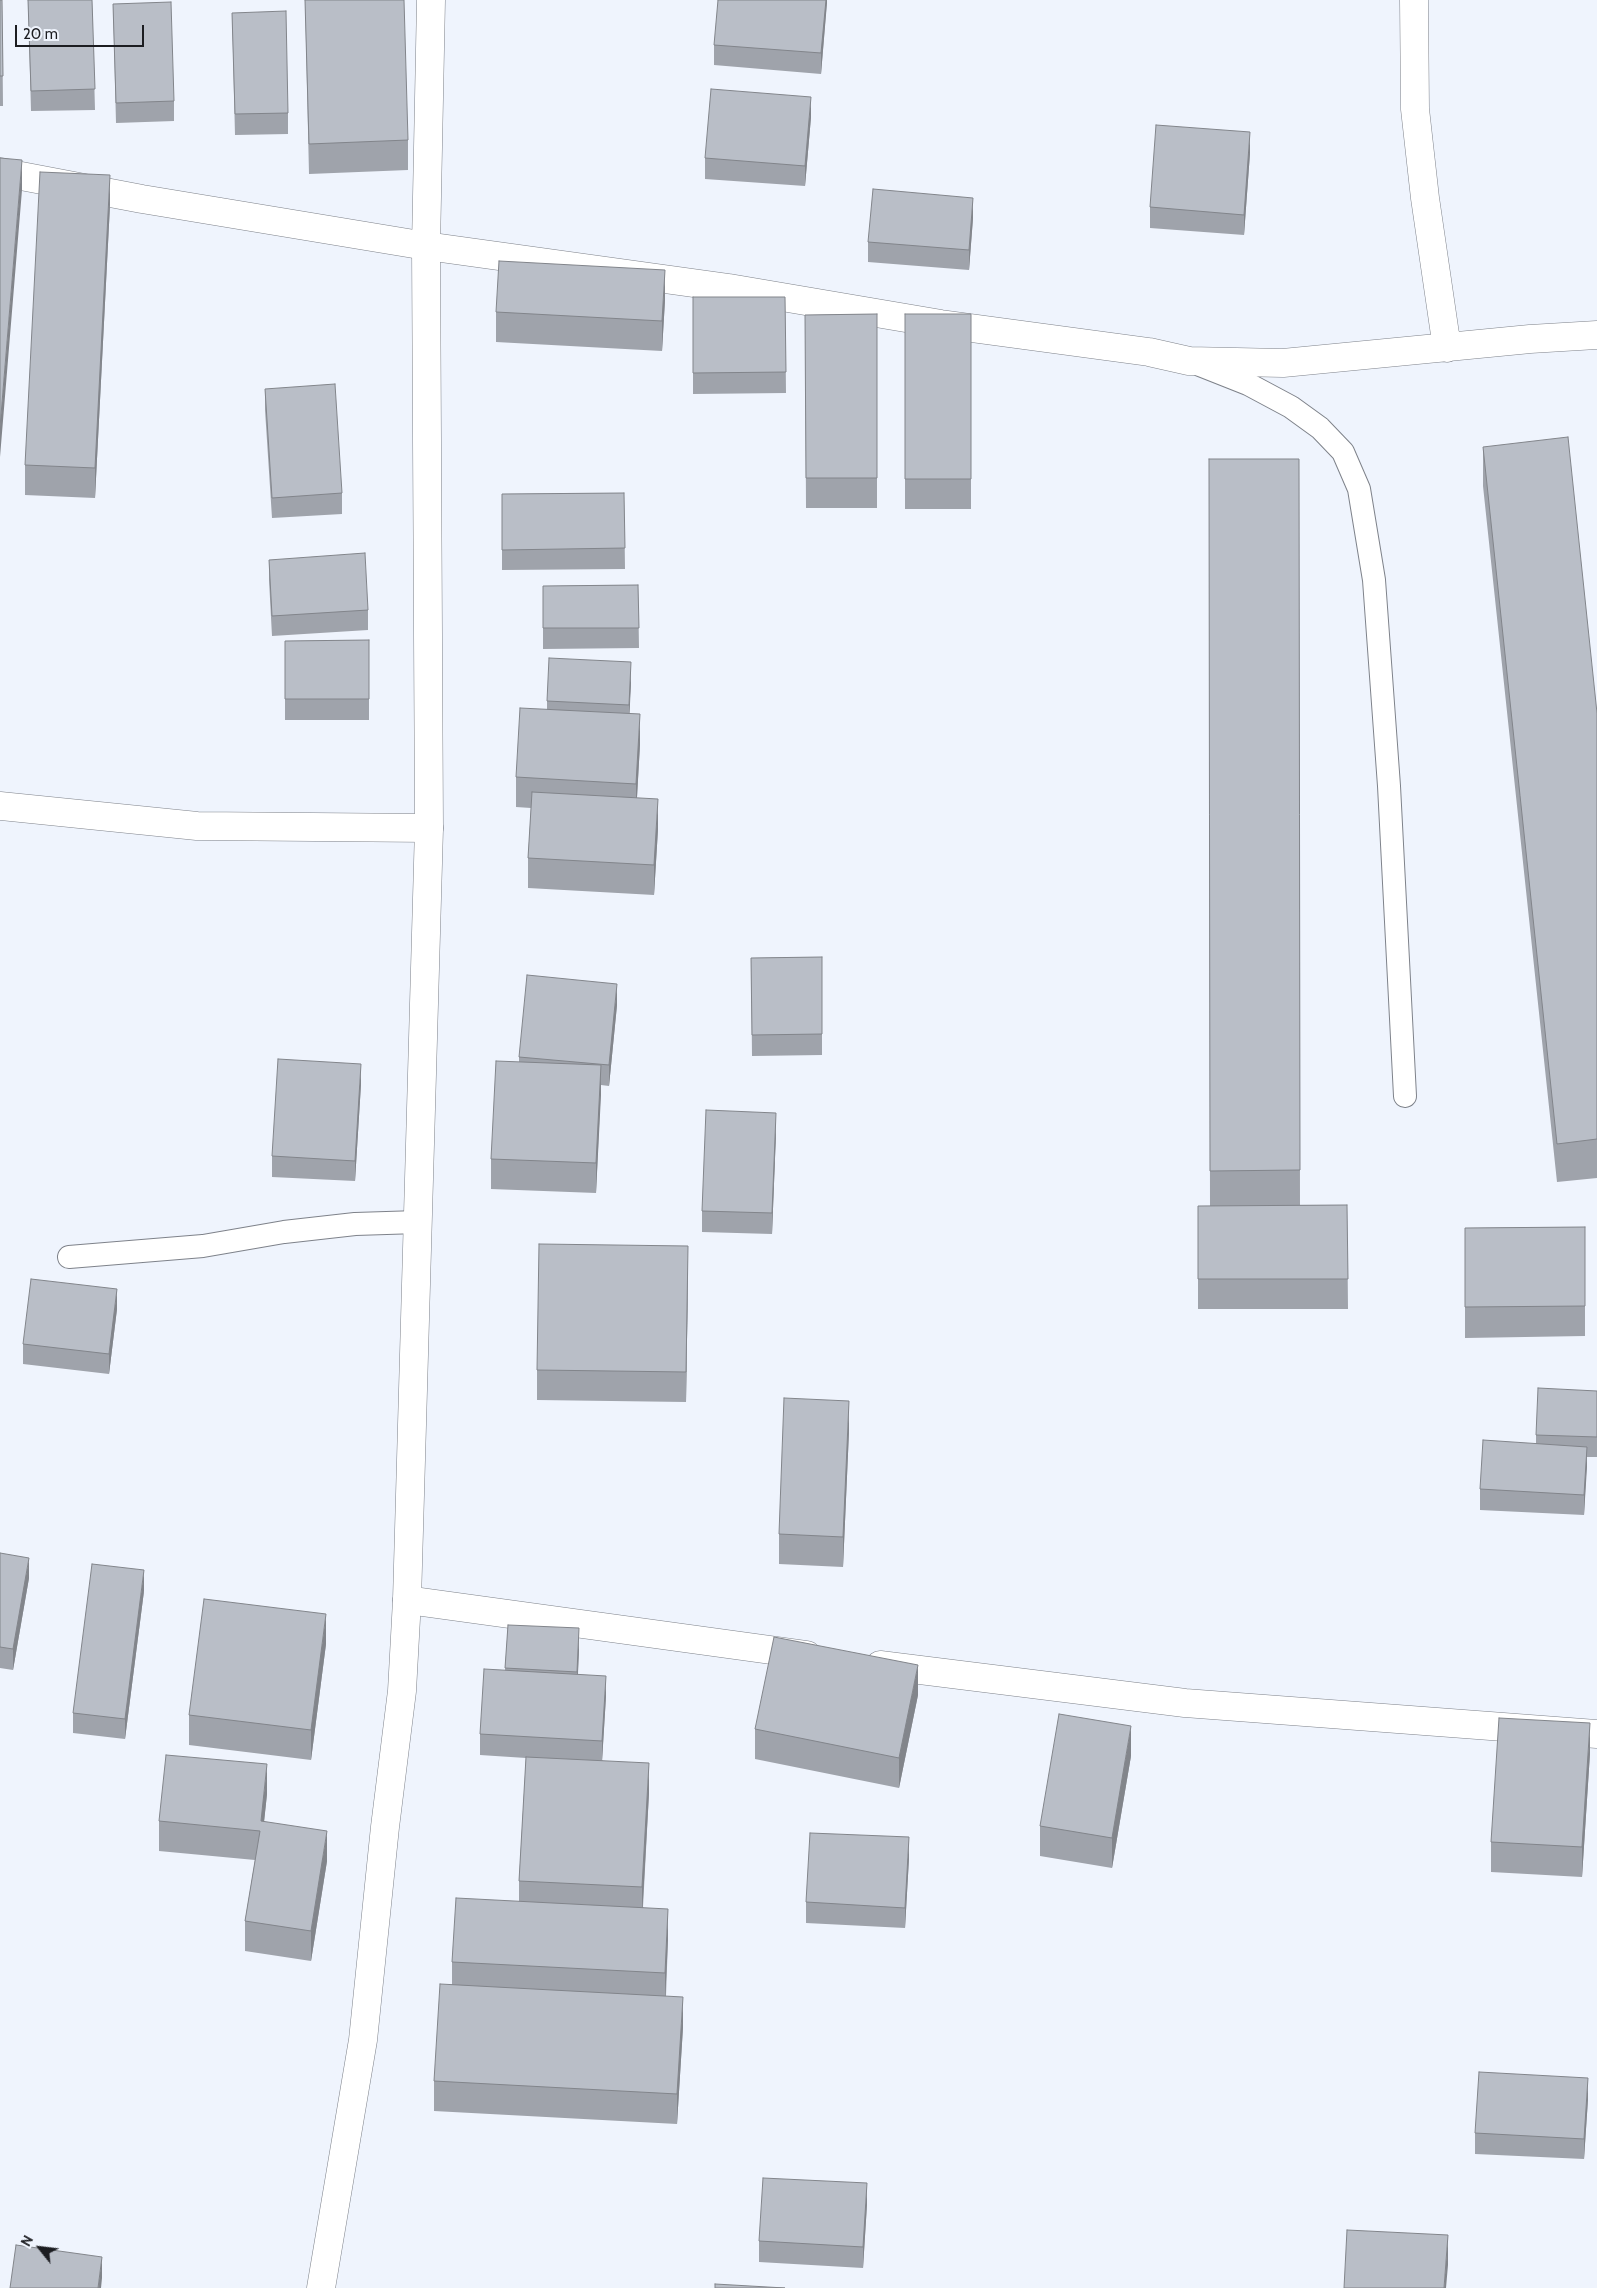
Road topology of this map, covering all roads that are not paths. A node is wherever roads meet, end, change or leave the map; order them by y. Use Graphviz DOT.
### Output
graph roads {
  1 [pos="431,0"];
  2 [pos="1414,0"];
  3 [pos="0,172"];
  4 [pos="426,246"];
  5 [pos="1597,335"];
  6 [pos="1446,348"];
  7 [pos="1189,361"];
  8 [pos="0,806"];
  9 [pos="429,828"];
  10 [pos="1405,1096"];
  11 [pos="418,1222"];
  12 [pos="69,1257"];
  13 [pos="407,1600"];
  14 [pos="1597,1734"];
  15 [pos="321,2288"];
  1 -- 4 [label="street"];
  2 -- 6 [label="street"];
  3 -- 4 [label="street"];
  4 -- 7 [label="street"];
  4 -- 9 [label="street"];
  5 -- 6 [label="street"];
  6 -- 7 [label="street"];
  7 -- 10 [label="lane"];
  8 -- 9 [label="street"];
  9 -- 11 [label="street"];
  11 -- 12 [label="lane"];
  11 -- 13 [label="street"];
  13 -- 14 [label="street"];
  13 -- 15 [label="street"];
}
